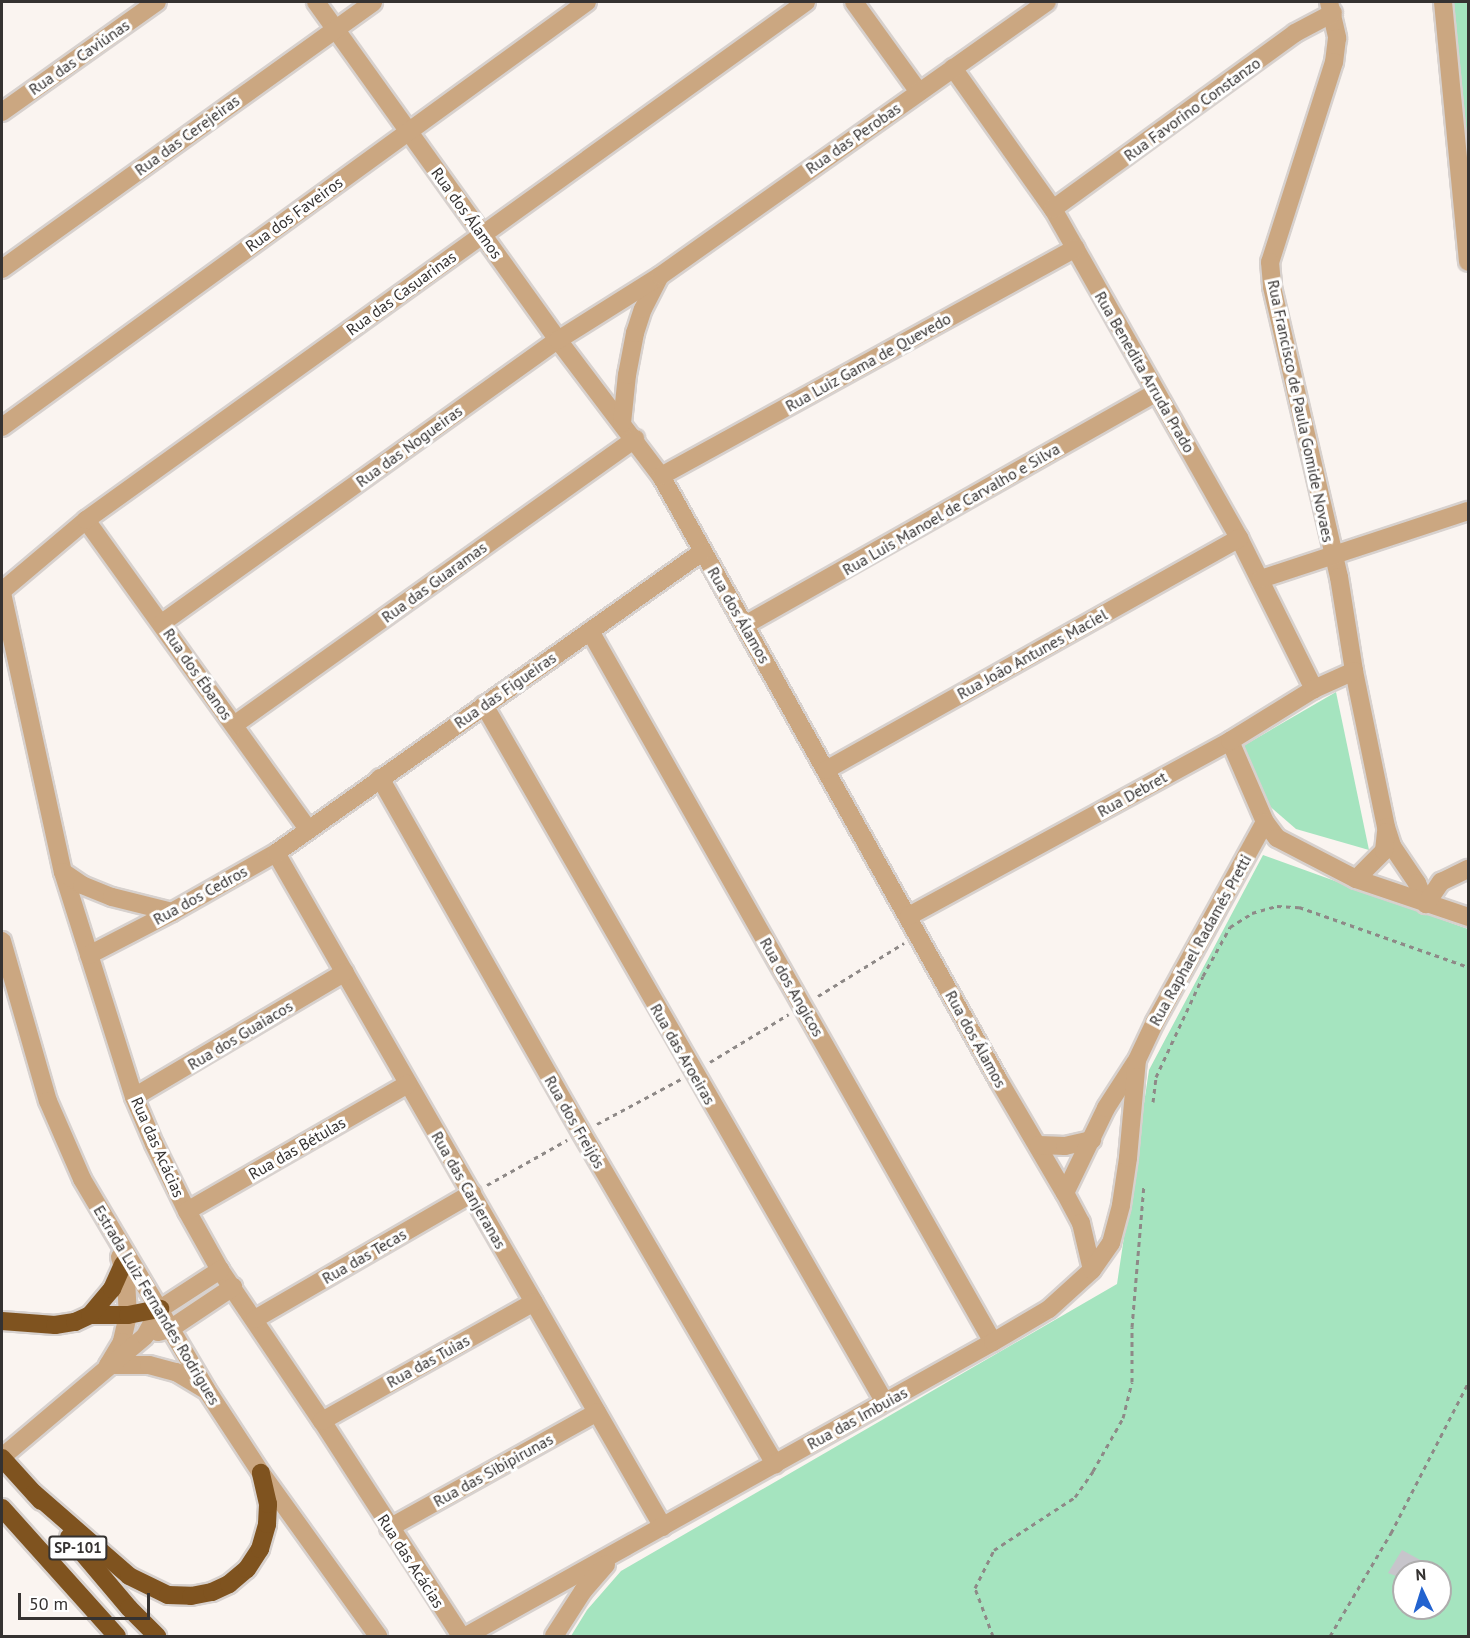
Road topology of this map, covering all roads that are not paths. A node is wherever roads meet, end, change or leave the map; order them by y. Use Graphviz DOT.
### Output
graph roads {
  1 [pos="158,2"];
  2 [pos="316,2"];
  3 [pos="373,2"];
  4 [pos="587,2"];
  5 [pos="806,2"];
  6 [pos="854,2"];
  7 [pos="1047,2"];
  8 [pos="1443,2"];
  9 [pos="1331,7"];
  10 [pos="336,28"];
  11 [pos="953,68"];
  12 [pos="919,92"];
  13 [pos="2,112"];
  14 [pos="408,131"];
  15 [pos="1053,209"];
  16 [pos="483,234"];
  17 [pos="1075,248"];
  18 [pos="1468,262"];
  19 [pos="2,269"];
  20 [pos="660,276"];
  21 [pos="558,339"];
  22 [pos="1156,392"];
  23 [pos="622,423"];
  24 [pos="2,427"];
  25 [pos="635,439"];
  26 [pos="661,476"];
  27 [pos="1468,511"];
  28 [pos="86,520"];
  29 [pos="1239,538"];
  30 [pos="702,552"];
  31 [pos="1332,555"];
  32 [pos="1262,579"];
  33 [pos="2,592"];
  34 [pos="162,623"];
  35 [pos="745,625"];
  36 [pos="590,631"];
  37 [pos="1354,671"];
  38 [pos="1314,689"];
  39 [pos="484,705"];
  40 [pos="234,725"];
  41 [pos="1230,741"];
  42 [pos="826,770"];
  43 [pos="380,778"];
  44 [pos="1264,822"];
  45 [pos="1386,827"];
  46 [pos="308,829"];
  47 [pos="276,853"];
  48 [pos="1468,869"];
  49 [pos="63,872"];
  50 [pos="1356,879"];
  51 [pos="1426,904"];
  52 [pos="172,912"];
  53 [pos="909,916"];
  54 [pos="1468,917"];
  55 [pos="2,941"];
  56 [pos="89,955"];
  57 [pos="345,972"];
  58 [pos="1137,1060"];
  59 [pos="408,1084"];
  60 [pos="134,1097"];
  61 [pos="1092,1140"];
  62 [pos="1039,1144"];
  63 [pos="1065,1193"];
  64 [pos="472,1194"];
  65 [pos="187,1211"];
  66 [pos="115,1238"];
  67 [pos="123,1264"];
  68 [pos="220,1270"];
  69 [pos="1092,1270"];
  70 [pos="233,1287"];
  71 [pos="534,1302"];
  72 [pos="160,1309"];
  73 [pos="90,1315"];
  74 [pos="128,1315"];
  75 [pos="255,1319"];
  76 [pos="2,1321"];
  77 [pos="170,1329"];
  78 [pos="145,1336"];
  79 [pos="993,1342"];
  80 [pos="108,1365"];
  81 [pos="206,1389"];
  82 [pos="884,1401"];
  83 [pos="597,1412"];
  84 [pos="322,1420"];
  85 [pos="2,1457"];
  86 [pos="775,1464"];
  87 [pos="261,1473"];
  88 [pos="34,1493"];
  89 [pos="2,1508"];
  90 [pos="663,1527"];
  91 [pos="389,1528"];
  92 [pos="615,1555"];
  93 [pos="117,1636"];
  94 [pos="157,1636"];
  95 [pos="378,1636"];
  96 [pos="461,1636"];
  97 [pos="466,1636"];
  98 [pos="554,1636"];
  1 -- 13 [label="street, Rua das Caviúnas"];
  2 -- 10 [label="street, Rua dos Álamos"];
  3 -- 10 [label="street, Rua das Cerejeiras"];
  4 -- 14 [label="street, Rua dos Faveiros"];
  5 -- 16 [label="street, Rua das Casuarinas"];
  6 -- 12 [label="street"];
  7 -- 11 [label="street, Rua das Perobas"];
  8 -- 18 [label="street"];
  9 -- 15 [label="street, Rua Favorino Constanzo"];
  9 -- 31 [label="street, Rua Francisco de Paula Gomide Novaes"];
  10 -- 14 [label="street, Rua dos Álamos"];
  10 -- 19 [label="street, Rua das Cerejeiras"];
  11 -- 12 [label="street, Rua das Perobas"];
  11 -- 15 [label="street, Rua Benedita Arruda Prado"];
  12 -- 20 [label="street, Rua das Perobas"];
  14 -- 16 [label="street, Rua dos Álamos"];
  14 -- 24 [label="street, Rua dos Faveiros"];
  15 -- 17 [label="street, Rua Benedita Arruda Prado"];
  16 -- 21 [label="street, Rua dos Álamos"];
  16 -- 28 [label="street, Rua das Casuarinas"];
  17 -- 22 [label="street, Rua Benedita Arruda Prado"];
  17 -- 26 [label="street, Rua Luiz Gama de Quevedo"];
  20 -- 21 [label="street, Rua das Nogueiras"];
  20 -- 23 [label="street"];
  21 -- 23 [label="street, Rua dos Álamos"];
  21 -- 34 [label="street, Rua das Nogueiras"];
  22 -- 29 [label="street, Rua Benedita Arruda Prado"];
  22 -- 35 [label="street, Rua Luis Manoel de Carvalho e Silva"];
  23 -- 25 [label="street, Rua dos Álamos"];
  25 -- 26 [label="street, Rua dos Álamos"];
  25 -- 40 [label="street, Rua das Guaramas"];
  26 -- 30 [label="street, Rua dos Álamos"];
  27 -- 31 [label="street"];
  28 -- 33 [label="street, Rua das Casuarinas"];
  28 -- 34 [label="street, Rua dos Ébanos"];
  29 -- 32 [label="street, Rua Benedita Arruda Prado"];
  29 -- 42 [label="street, Rua João Antunes Maciel"];
  30 -- 35 [label="street, Rua dos Álamos"];
  30 -- 36 [label="street, Rua das Figueiras"];
  31 -- 32 [label="street"];
  31 -- 37 [label="street, Rua Francisco de Paula Gomide Novaes"];
  32 -- 38 [label="street, Rua Benedita Arruda Prado"];
  33 -- 49 [label="street, Rua das Acácias"];
  34 -- 40 [label="street, Rua dos Ébanos"];
  35 -- 42 [label="street, Rua dos Álamos"];
  36 -- 39 [label="street, Rua das Figueiras"];
  36 -- 79 [label="street, Rua dos Angicos"];
  37 -- 38 [label="street, Rua Debret"];
  37 -- 45 [label="street, Rua Francisco de Paula Gomide Novaes"];
  38 -- 41 [label="street, Rua Debret"];
  39 -- 43 [label="street, Rua das Figueiras"];
  39 -- 82 [label="street, Rua das Aroeiras"];
  40 -- 46 [label="street, Rua dos Ébanos"];
  41 -- 44 [label="street"];
  41 -- 53 [label="street, Rua Debret"];
  42 -- 53 [label="street, Rua dos Álamos"];
  43 -- 46 [label="street, Rua das Figueiras"];
  43 -- 86 [label="street, Rua dos Freijós"];
  44 -- 50 [label="street"];
  44 -- 58 [label="street, Rua Raphael Radamés Pretti"];
  45 -- 50 [label="street, Rua Francisco de Paula Gomide Novaes"];
  45 -- 51 [label="street, Rua Francisco de Paula Gomide Novaes"];
  46 -- 47 [label="street, Rua dos Cedros"];
  47 -- 52 [label="street, Rua dos Cedros"];
  47 -- 57 [label="street, Rua das Canjeranas"];
  48 -- 51 [label="street"];
  49 -- 52 [label="street"];
  49 -- 56 [label="street, Rua das Acácias"];
  50 -- 51 [label="street"];
  51 -- 54 [label="street"];
  52 -- 56 [label="street, Rua dos Cedros"];
  53 -- 62 [label="street, Rua dos Álamos"];
  55 -- 66 [label="street, Estrada Luiz Fernandes Rodrigues"];
  56 -- 60 [label="street, Rua das Acácias"];
  57 -- 59 [label="street, Rua das Canjeranas"];
  57 -- 60 [label="street, Rua dos Guaiacos"];
  58 -- 61 [label="street, Rua Raphael Radamés Pretti"];
  58 -- 69 [label="street, Rua Raphael Radamés Pretti"];
  59 -- 64 [label="street, Rua das Canjeranas"];
  59 -- 65 [label="street, Rua das Bétulas"];
  60 -- 65 [label="street, Rua das Acácias"];
  61 -- 62 [label="street"];
  61 -- 63 [label="street, Rua Raphael Radamés Pretti"];
  62 -- 63 [label="street, Rua dos Álamos"];
  63 -- 69 [label="street, Rua dos Álamos"];
  64 -- 71 [label="street, Rua das Canjeranas"];
  64 -- 75 [label="street, Rua das Tecas"];
  65 -- 68 [label="street, Rua das Acácias"];
  66 -- 67 [label="street"];
  66 -- 72 [label="street, Estrada Luiz Fernandes Rodrigues"];
  67 -- 73 [label="highway"];
  67 -- 74 [label="street"];
  68 -- 70 [label="street, Rua das Acácias"];
  68 -- 72 [label="street"];
  69 -- 79 [label="street, Rua das Imbuias"];
  70 -- 75 [label="street, Rua das Acácias"];
  70 -- 77 [label="street"];
  71 -- 83 [label="street, Rua das Canjeranas"];
  71 -- 84 [label="street, Rua das Tuias"];
  72 -- 74 [label="highway"];
  72 -- 77 [label="street, Estrada Luiz Fernandes Rodrigues"];
  72 -- 78 [label="street"];
  73 -- 74 [label="highway"];
  73 -- 76 [label="highway"];
  74 -- 80 [label="street"];
  75 -- 84 [label="street, Rua das Acácias"];
  77 -- 78 [label="street"];
  77 -- 81 [label="street, Estrada Luiz Fernandes Rodrigues"];
  78 -- 80 [label="street"];
  79 -- 82 [label="street, Rua das Imbuias"];
  80 -- 81 [label="street"];
  80 -- 85 [label="street"];
  81 -- 87 [label="street, Estrada Luiz Fernandes Rodrigues"];
  82 -- 86 [label="street, Rua das Imbuias"];
  83 -- 90 [label="street, Rua das Canjeranas"];
  83 -- 91 [label="street, Rua das Sibipirunas"];
  84 -- 91 [label="street, Rua das Acácias"];
  85 -- 88 [label="highway, SP-101"];
  86 -- 90 [label="street, Rua das Imbuias"];
  87 -- 88 [label="highway"];
  87 -- 95 [label="street, Estrada Luiz Fernandes Rodrigues"];
  88 -- 94 [label="highway, SP-101"];
  89 -- 93 [label="highway, SP-101"];
  90 -- 92 [label="street, Rua das Imbuias"];
  91 -- 96 [label="street, Rua das Acácias"];
  92 -- 97 [label="street, Rua das Imbuias"];
  92 -- 98 [label="street, Rua das Imbuias"];
}
